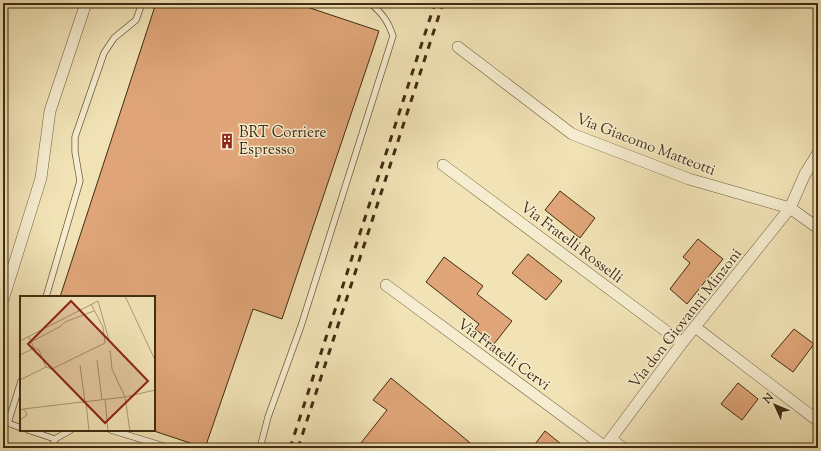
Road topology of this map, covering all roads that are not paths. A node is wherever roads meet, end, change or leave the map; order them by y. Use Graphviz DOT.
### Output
graph roads {
  1 [pos="86,3"];
  2 [pos="142,3"];
  3 [pos="370,3"];
  4 [pos="458,47"];
  5 [pos="818,153"];
  6 [pos="443,165"];
  7 [pos="790,208"];
  8 [pos="818,228"];
  9 [pos="386,285"];
  10 [pos="46,296"];
  11 [pos="3,300"];
  12 [pos="695,327"];
  13 [pos="682,343"];
  14 [pos="20,384"];
  15 [pos="818,421"];
  16 [pos="6,422"];
  17 [pos="20,428"];
  18 [pos="31,431"];
  19 [pos="69,431"];
  20 [pos="114,431"];
  21 [pos="55,439"];
  22 [pos="607,445"];
  23 [pos="52,448"];
  24 [pos="170,448"];
  25 [pos="260,448"];
  26 [pos="623,448"];
  1 -- 11 [label="street"];
  2 -- 10 [label="lane"];
  3 -- 25 [label="lane"];
  4 -- 7 [label="street, Via Giacomo Matteotti"];
  5 -- 7 [label="street, Via don Giovanni Minzoni"];
  6 -- 13 [label="street, Via Fratelli Rosselli"];
  7 -- 8 [label="street, Via Giacomo Matteotti"];
  7 -- 12 [label="street, Via don Giovanni Minzoni"];
  9 -- 22 [label="street, Via Fratelli Cervi"];
  12 -- 13 [label="street, Via don Giovanni Minzoni"];
  12 -- 15 [label="street"];
  13 -- 22 [label="street, Via don Giovanni Minzoni"];
  14 -- 16 [label="lane"];
  16 -- 17 [label="lane"];
  18 -- 21 [label="lane"];
  19 -- 21 [label="lane"];
  20 -- 24 [label="lane"];
  21 -- 23 [label="lane"];
  22 -- 26 [label="street, Via Fratelli Cervi"];
}
